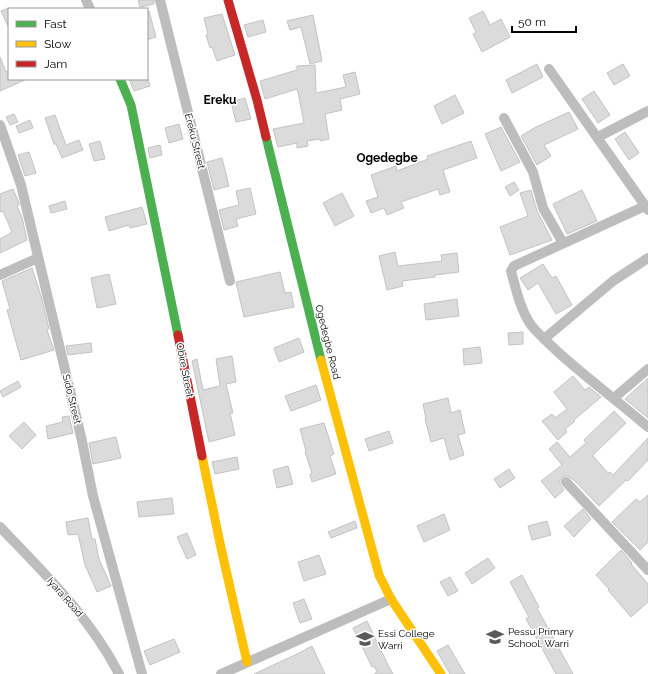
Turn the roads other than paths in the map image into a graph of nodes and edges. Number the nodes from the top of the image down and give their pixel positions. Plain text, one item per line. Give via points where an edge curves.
1 (160, 0) edge
2 (228, 0) edge
3 (549, 69) dead end
4 (120, 80) edge
5 (648, 111) edge
6 (504, 118) dead end
7 (0, 125) edge
8 (598, 137) junction
9 (647, 208) edge
10 (563, 243) junction
11 (38, 258) junction
12 (648, 258) edge
13 (0, 275) edge
14 (230, 281) dead end
15 (544, 339) junction
16 (648, 369) edge
17 (614, 398) junction
18 (648, 427) edge
19 (566, 482) dead end
20 (0, 527) edge
21 (648, 570) edge
22 (391, 599) junction
23 (247, 662) junction
24 (120, 674) edge
25 (142, 674) edge
26 (221, 674) edge
27 (441, 674) edge

1 - 14 street, Ereku Street
2 - 22 street, Ogedegbe Road via 369,541 379,575
3 - 8 street
4 - 23 street, Obire Street via 131,105 220,548
5 - 8 street
6 - 10 street via 533,172 543,208
7 - 11 street, Sido Street via 21,185
8 - 9 street
9 - 10 street
10 - 15 street via 514,266 511,271 520,303 531,325
11 - 13 street
11 - 25 street, Sido Street via 94,496
12 - 15 street via 613,281
15 - 17 street
16 - 17 street
17 - 18 street
19 - 21 street
20 - 24 street, Iyara Road via 90,625
22 - 23 street
22 - 27 street, Ogedegbe Road
23 - 26 street

